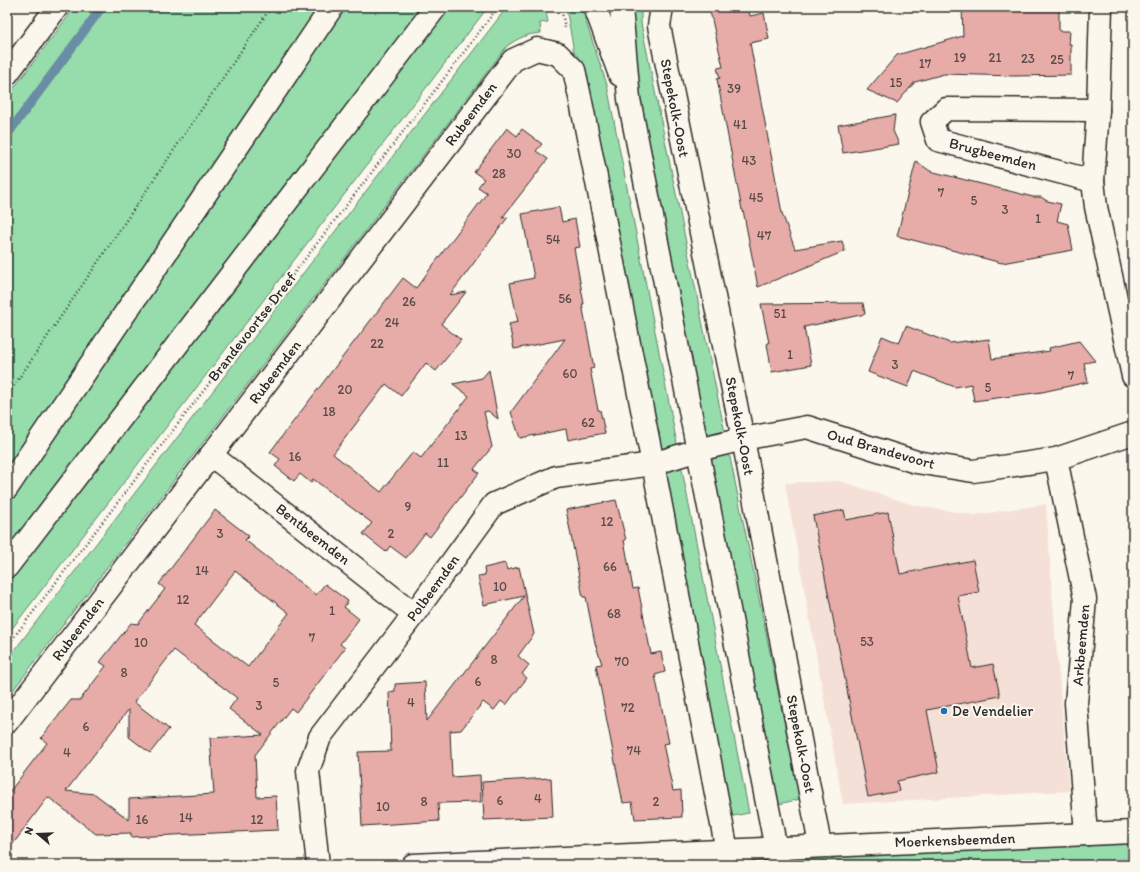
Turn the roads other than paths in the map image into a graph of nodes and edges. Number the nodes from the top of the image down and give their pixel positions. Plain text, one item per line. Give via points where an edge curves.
1 (332, 7) edge
2 (436, 7) edge
3 (595, 7) edge
4 (621, 7) edge
5 (662, 7) edge
6 (1101, 7) edge
7 (54, 8) edge
8 (7, 74) edge
9 (629, 99) junction
10 (1098, 110) junction
11 (1093, 181) junction
12 (1133, 376) edge
13 (1133, 433) edge
14 (743, 439) junction
15 (698, 450) junction
16 (211, 455) junction
17 (1056, 459) junction
18 (653, 464) junction
19 (7, 488) edge
20 (7, 568) edge
21 (414, 614) junction
22 (7, 722) edge
23 (1133, 832) edge
24 (1086, 834) junction
25 (820, 846) junction
26 (727, 851) junction
27 (777, 857) edge
28 (318, 865) edge
29 (413, 865) edge

1 - 19 street
2 - 20 street
3 - 9 street
4 - 9 street
5 - 14 street, Stepekolk-Oost via 659,26
6 - 10 street
7 - 8 street
9 - 15 street
10 - 11 street
10 - 11 street, Brugbeemden via 946,109 932,122 938,140
11 - 12 street via 1096,207
13 - 17 street, Oud Brandevoort
14 - 15 street, Oud Brandevoort
14 - 17 street, Oud Brandevoort via 807,428 916,462 973,471
14 - 25 street, Stepekolk-Oost
15 - 18 street, Polbeemden
15 - 27 street
16 - 18 street, Rubeemden via 513,60 537,49 558,54 574,70
16 - 21 street, Bentbeemden
16 - 22 street, Rubeemden
17 - 24 street, Arkbeemden via 1085,599 1076,703
18 - 21 street, Polbeemden via 556,477 494,504
18 - 26 street
21 - 28 street, Polbeemden via 320,737 308,771
23 - 24 street, Moerkensbeemden
24 - 25 street, Moerkensbeemden
25 - 27 street, Moerkensbeemden
26 - 27 street, Moerkensbeemden
26 - 29 street, Moerkensbeemden

